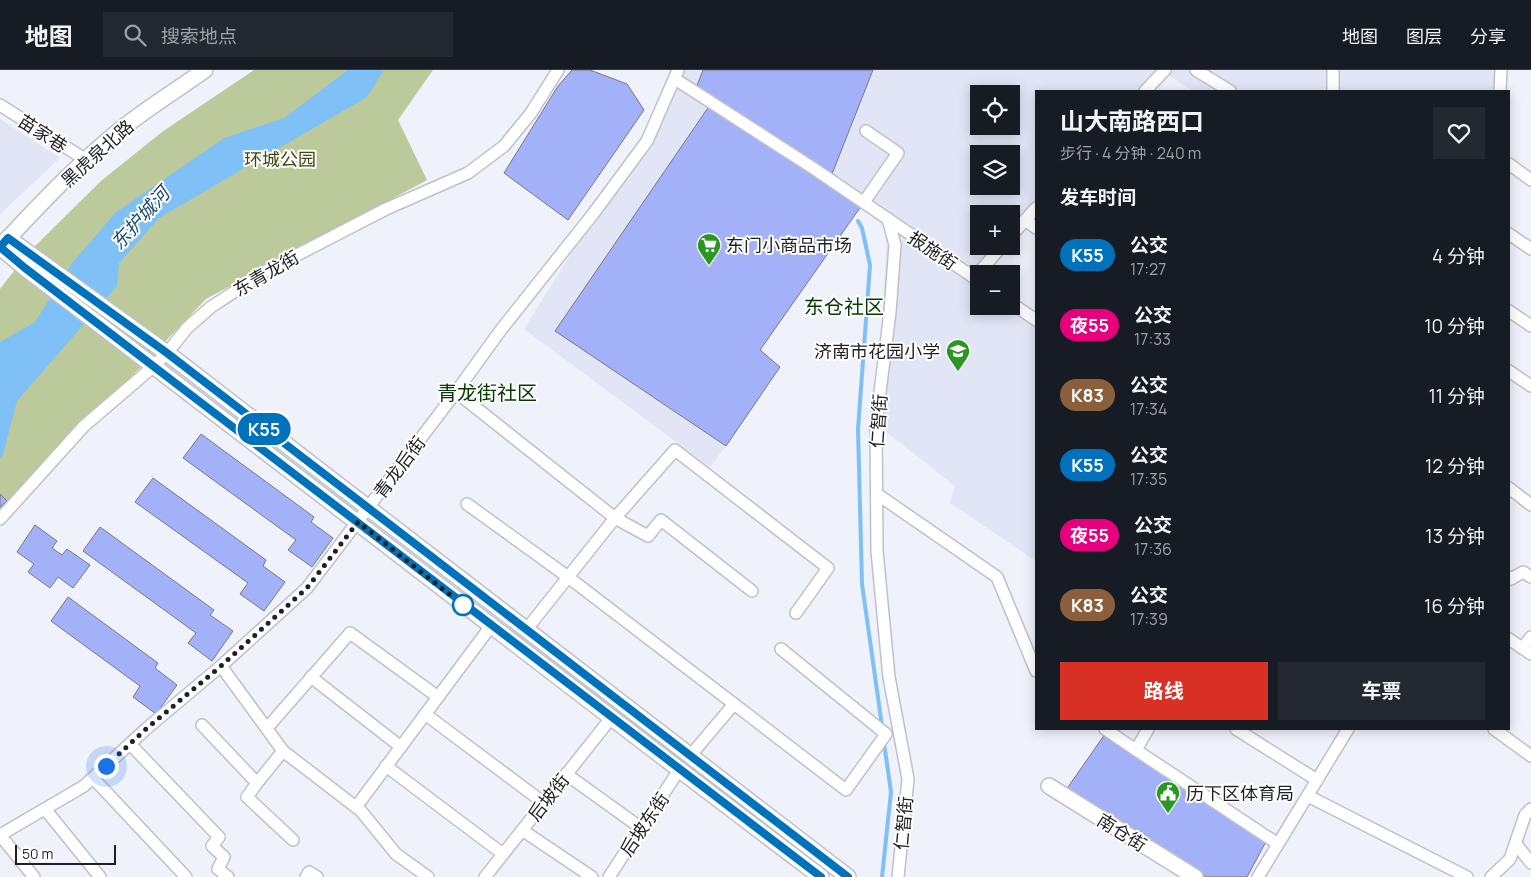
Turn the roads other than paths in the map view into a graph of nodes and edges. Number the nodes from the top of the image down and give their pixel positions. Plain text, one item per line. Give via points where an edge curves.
1 (205, 70) edge
2 (558, 70) edge
3 (1165, 70) edge
4 (1196, 70) edge
5 (1333, 70) edge
6 (1501, 70) edge
7 (676, 74) edge
8 (1146, 90) edge
9 (1228, 90) edge
10 (1333, 90) edge
11 (1500, 90) edge
12 (0, 105) edge
13 (866, 131) dead end
14 (86, 160) junction
15 (1510, 165) edge
16 (1531, 180) edge
17 (864, 202) junction
18 (1035, 209) edge
19 (888, 219) junction
20 (1025, 220) junction
21 (1020, 226) edge
22 (1035, 227) edge
23 (1510, 235) edge
24 (3, 244) edge
25 (1531, 249) edge
26 (995, 255) edge
27 (30, 262) junction
28 (987, 265) edge
29 (970, 276) edge
30 (1020, 309) edge
31 (1510, 311) edge
32 (1035, 319) edge
33 (1529, 320) edge
34 (164, 351) junction
35 (151, 364) junction
36 (1510, 372) edge
37 (1531, 386) edge
38 (456, 392) junction
39 (1510, 489) edge
40 (877, 494) junction
41 (467, 504) dead end
42 (1531, 505) edge
43 (367, 508) junction
44 (0, 518) edge
45 (615, 518) junction
46 (358, 522) junction
47 (568, 577) junction
48 (1531, 577) edge
49 (1510, 578) edge
50 (752, 591) dead end
51 (796, 613) dead end
52 (491, 626) junction
53 (526, 630) junction
54 (1531, 637) edge
55 (1510, 640) edge
56 (781, 649) dead end
57 (1527, 651) edge
58 (221, 666) junction
59 (1035, 669) edge
60 (311, 677) junction
61 (438, 697) junction
62 (734, 704) junction
63 (426, 714) junction
64 (611, 718) junction
65 (202, 725) dead end
66 (267, 728) junction
67 (1106, 730) edge
68 (1147, 730) edge
69 (1238, 730) edge
70 (1347, 730) edge
71 (1495, 730) edge
72 (130, 744) junction
73 (401, 746) junction
74 (1136, 750) junction
75 (283, 751) junction
76 (690, 756) junction
77 (1531, 756) edge
78 (386, 766) junction
79 (679, 770) junction
80 (566, 774) junction
81 (93, 778) junction
82 (1317, 780) junction
83 (257, 783) junction
84 (1049, 786) dead end
85 (1308, 796) junction
86 (544, 803) junction
87 (356, 807) junction
88 (45, 809) junction
89 (1531, 809) edge
90 (641, 828) junction
91 (522, 830) junction
92 (0, 835) edge
93 (293, 840) dead end
94 (1278, 844) junction
95 (1516, 844) junction
96 (503, 854) junction
97 (1530, 860) edge
98 (34, 877) edge
99 (100, 877) edge
100 (186, 877) edge
101 (228, 877) edge
102 (306, 877) edge
103 (317, 877) edge
104 (428, 877) edge
105 (485, 877) edge
106 (592, 877) edge
107 (608, 877) edge
108 (821, 877) edge
109 (848, 877) edge
110 (898, 877) edge
111 (1195, 877) edge
112 (1258, 877) edge
113 (1467, 877) edge
114 (1491, 877) edge

1 - 14 main road, 黑虎泉北路 via 121,129
2 - 34 street, 东青龙街 via 531,113 504,146 468,173 386,209 266,271 211,307
3 - 8 street
4 - 9 street
5 - 10 street
6 - 11 street
7 - 17 street
7 - 38 street, 青龙后街 via 647,141
12 - 14 street, 苗家巷
13 - 17 street via 898,153
14 - 24 main road, 黑虎泉北路
15 - 16 street
17 - 19 street
18 - 20 street
19 - 29 street, 报施街
19 - 40 street, 仁智街 via 895,245 876,424
20 - 21 street
20 - 22 street
23 - 25 street
24 - 27 main road via 24,251
26 - 28 street
27 - 34 main road
27 - 35 main road
30 - 32 street
31 - 33 street
34 - 35 street, 东青龙街
34 - 43 main road
35 - 44 street, 东青龙街 via 84,426
35 - 46 main road
36 - 37 street
38 - 43 street, 青龙后街
38 - 45 street
39 - 42 street
40 - 59 street via 997,577
40 - 110 street, 仁智街 via 877,552 889,677 908,779
41 - 47 street
43 - 46 street, 青龙后街
43 - 53 main road
45 - 47 street
45 - 50 street via 648,536 661,520
45 - 51 street via 675,450 828,568
46 - 52 main road
46 - 58 street, 青龙后街 via 307,588
47 - 53 street
47 - 62 street
48 - 49 street via 1523,572
52 - 61 street
52 - 64 main road
53 - 76 main road
54 - 57 street
55 - 57 street
56 - 62 street via 886,734 846,790
58 - 66 street
58 - 72 street, 青龙后街
60 - 61 street via 350,633
60 - 66 street
60 - 73 street
61 - 63 street
62 - 76 street
63 - 73 street
63 - 86 street
64 - 79 main road
64 - 80 street, 后坡街
65 - 83 street
66 - 75 street
67 - 74 street
68 - 74 street
69 - 82 street
70 - 82 street
71 - 77 street
72 - 81 street, 青龙后街
72 - 101 street via 219,837 212,846 224,856 218,869
73 - 78 street
74 - 94 street
75 - 83 street
75 - 87 street
76 - 109 main road
78 - 87 street
78 - 96 street
79 - 90 street, 后坡东街
79 - 108 main road
80 - 86 street, 后坡街
80 - 90 street
81 - 88 street, 青龙后街
81 - 100 street
82 - 85 street
83 - 93 street via 247,798
84 - 111 main road, 南仓街
85 - 94 street
85 - 113 street
86 - 91 street, 后坡街
87 - 104 street via 396,854
88 - 92 street, 青龙后街
88 - 99 street
89 - 95 street via 1525,815
90 - 107 street, 后坡东街
91 - 96 street, 后坡街
91 - 106 street
92 - 98 street
94 - 112 street
95 - 97 street
95 - 114 street via 1510,859
96 - 105 street, 后坡街
102 - 103 street via 310,872

